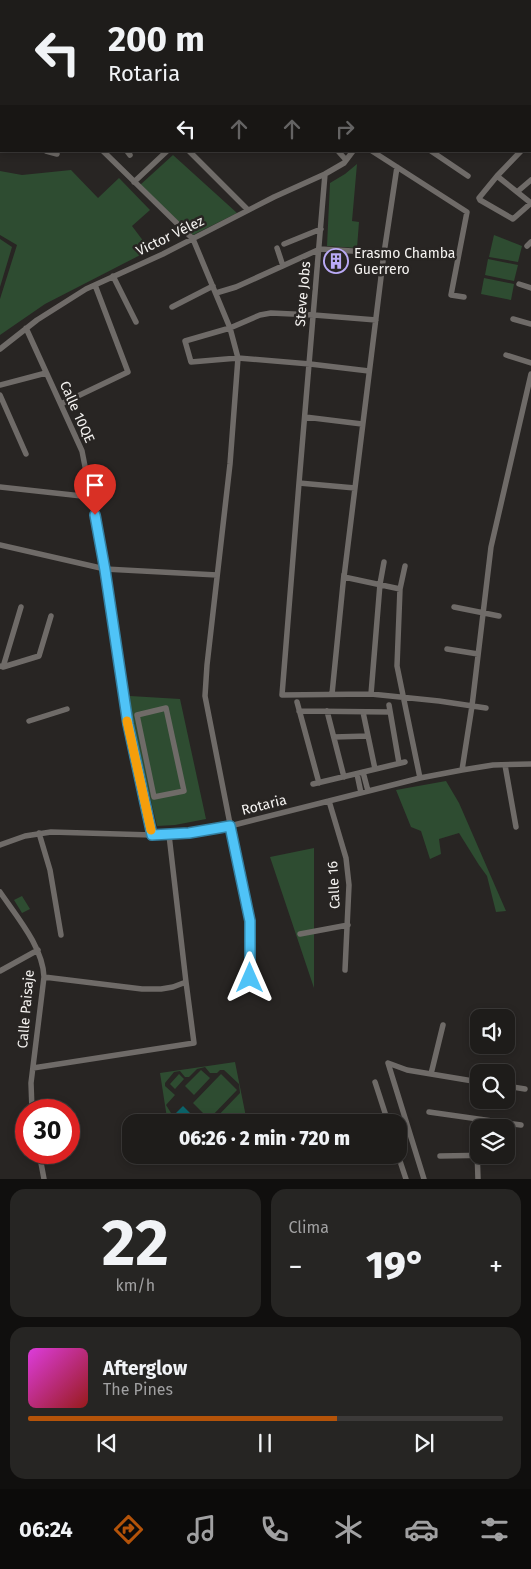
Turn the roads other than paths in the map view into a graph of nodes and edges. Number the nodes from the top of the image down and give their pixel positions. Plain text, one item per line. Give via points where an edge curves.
1 (50, 152) edge
2 (104, 152) edge
3 (165, 152) edge
4 (190, 152) edge
5 (339, 152) edge
6 (352, 152) edge
7 (374, 152) edge
8 (432, 152) edge
9 (520, 152) edge
10 (57, 154) dead end
11 (346, 160) junction
12 (397, 167) junction
13 (325, 174) junction
14 (468, 176) dead end
15 (497, 176) junction
16 (531, 180) edge
17 (134, 182) junction
18 (517, 192) junction
19 (531, 203) edge
20 (248, 210) junction
21 (321, 229) junction
22 (193, 239) junction
23 (531, 242) edge
24 (284, 244) dead end
25 (531, 247) edge
26 (277, 248) dead end
27 (320, 249) junction
28 (384, 253) junction
29 (283, 266) junction
30 (113, 276) junction
31 (519, 284) dead end
32 (94, 285) junction
33 (213, 286) junction
34 (531, 288) edge
35 (216, 293) junction
36 (464, 297) dead end
37 (172, 307) dead end
38 (314, 315) junction
39 (513, 319) dead end
40 (376, 320) junction
41 (136, 322) dead end
42 (531, 324) edge
43 (26, 328) junction
44 (230, 328) junction
45 (0, 349) edge
46 (506, 355) dead end
47 (238, 358) junction
48 (531, 363) edge
49 (310, 364) junction
50 (369, 371) junction
51 (46, 374) junction
52 (531, 374) edge
53 (0, 385) edge
54 (0, 395) edge
55 (61, 404) junction
56 (3, 409) edge
57 (305, 417) junction
58 (362, 424) junction
59 (26, 454) dead end
60 (300, 483) junction
61 (0, 486) edge
62 (355, 488) junction
63 (91, 497) junction
64 (0, 545) edge
65 (384, 562) dead end
66 (404, 566) dead end
67 (105, 570) junction
68 (217, 574) junction
69 (344, 577) junction
70 (380, 584) junction
71 (400, 589) junction
72 (20, 607) dead end
73 (454, 607) dead end
74 (482, 613) junction
75 (51, 616) dead end
76 (499, 616) dead end
77 (448, 649) dead end
78 (478, 654) junction
79 (2, 667) edge
80 (332, 694) junction
81 (371, 694) junction
82 (403, 697) junction
83 (296, 702) dead end
84 (389, 705) dead end
85 (472, 706) junction
86 (486, 708) dead end
87 (67, 709) dead end
88 (299, 711) junction
89 (326, 711) junction
90 (364, 712) junction
91 (390, 712) junction
92 (29, 721) dead end
93 (368, 736) junction
94 (334, 737) junction
95 (531, 764) edge
96 (505, 765) junction
97 (375, 769) junction
98 (462, 770) junction
99 (360, 773) junction
100 (344, 777) junction
101 (420, 778) junction
102 (184, 791) joint
103 (365, 792) junction
104 (329, 801) junction
105 (230, 826) junction
106 (516, 827) dead end
107 (39, 833) junction
108 (169, 834) junction
109 (152, 835) junction
110 (0, 845) edge
111 (0, 892) edge
112 (2, 899) edge
113 (348, 925) junction
114 (300, 934) dead end
115 (61, 935) dead end
116 (38, 950) junction
117 (345, 970) dead end
118 (0, 971) edge
119 (44, 977) junction
120 (250, 978) dead end
121 (186, 982) junction
122 (443, 1024) dead end
123 (33, 1068) junction
124 (431, 1074) junction
125 (470, 1080) edge
126 (375, 1082) dead end
127 (515, 1087) edge
128 (525, 1089) dead end
129 (31, 1099) edge
130 (430, 1112) dead end
131 (385, 1114) edge
132 (476, 1119) edge
133 (515, 1124) edge
134 (521, 1125) dead end
135 (470, 1155) edge
136 (440, 1156) dead end
137 (41, 1164) edge
138 (401, 1164) edge
139 (477, 1164) edge
140 (44, 1179) edge
141 (406, 1179) edge
142 (424, 1179) edge
143 (478, 1179) edge

1 - 10 street
2 - 17 street
3 - 17 street
4 - 20 street
5 - 11 street
6 - 11 street, Victor Vélez
7 - 12 street
8 - 14 street
9 - 15 street
11 - 13 street, Victor Vélez
12 - 28 street
12 - 36 street via 467,212 451,295
13 - 20 street, Victor Vélez
13 - 21 street, Steve Jobs
15 - 18 street
15 - 19 street via 480,200 513,219
16 - 18 street
17 - 22 street
18 - 19 street
20 - 22 street, Victor Vélez
21 - 24 street
21 - 27 street, Steve Jobs
22 - 30 street, Victor Vélez
22 - 33 street
23 - 25 street via 526,246
26 - 29 street
27 - 28 street
27 - 29 street
27 - 38 street, Steve Jobs
28 - 40 street
29 - 35 street
30 - 32 street, Victor Vélez
30 - 41 street
31 - 34 street
32 - 43 street, Victor Vélez
32 - 55 street via 128,372
33 - 35 street
33 - 37 street
35 - 44 street
38 - 40 street
38 - 44 street via 271,313
38 - 49 street, Steve Jobs
39 - 42 street
40 - 50 street
43 - 45 street, Victor Vélez
43 - 51 street, Calle 10QE
44 - 47 street
44 - 47 street via 185,341 191,362
46 - 48 street
47 - 49 street
47 - 68 street
49 - 50 street
49 - 57 street, Steve Jobs
50 - 58 street
51 - 53 street
51 - 55 street, Calle 10QE
52 - 74 street via 492,541
54 - 56 street
55 - 63 street, Calle 10QE via 82,450
56 - 59 street
57 - 58 street
57 - 60 street, Steve Jobs
58 - 62 street
60 - 62 street
60 - 80 street, Steve Jobs via 282,695
61 - 63 street
62 - 69 street
63 - 67 street, Calle 10QE
64 - 67 street
65 - 70 street
66 - 71 street
67 - 68 street
67 - 109 street, Calle 10QE via 128,724
68 - 105 street via 205,696
69 - 70 street
69 - 80 street
70 - 71 street
70 - 81 street
71 - 82 street via 397,662
72 - 79 street
73 - 74 street
74 - 76 street
74 - 78 street
75 - 79 street via 39,656
77 - 78 street
78 - 85 street
80 - 81 street
81 - 82 street
82 - 85 street
82 - 101 street
83 - 88 street
84 - 91 street
85 - 86 street
85 - 98 street
87 - 92 street
88 - 89 street
88 - 100 street via 316,784
89 - 90 street
89 - 94 street
90 - 91 street
90 - 93 street
91 - 97 street via 402,762
93 - 94 street
93 - 97 street
94 - 100 street
95 - 96 street, Rotaria
96 - 98 street, Rotaria
96 - 106 street
97 - 99 street
98 - 101 street, Rotaria
99 - 100 street
99 - 103 street
101 - 103 street, Rotaria
102 - 102 street via 166,708 137,715 154,797
103 - 104 street, Rotaria
104 - 105 street, Rotaria
104 - 113 street, Calle 16 via 346,858
105 - 108 street, Rotaria
105 - 120 street via 250,921
107 - 109 street, Rotaria
107 - 110 street, Rotaria
107 - 115 street via 50,870
108 - 109 street, Rotaria
108 - 121 street
111 - 112 street, Calle Paisaje
112 - 116 street, Calle Paisaje
113 - 114 street
113 - 117 street, Calle 16
116 - 118 street
116 - 119 street, Calle Paisaje
119 - 121 street via 142,989
119 - 123 street, Calle Paisaje
121 - 123 street via 194,1043
122 - 124 street
123 - 129 street, Calle Paisaje
124 - 125 street
124 - 142 street via 388,1063
126 - 131 street
127 - 128 street
130 - 132 street
133 - 134 street
135 - 136 street
137 - 140 street
138 - 141 street
139 - 143 street

